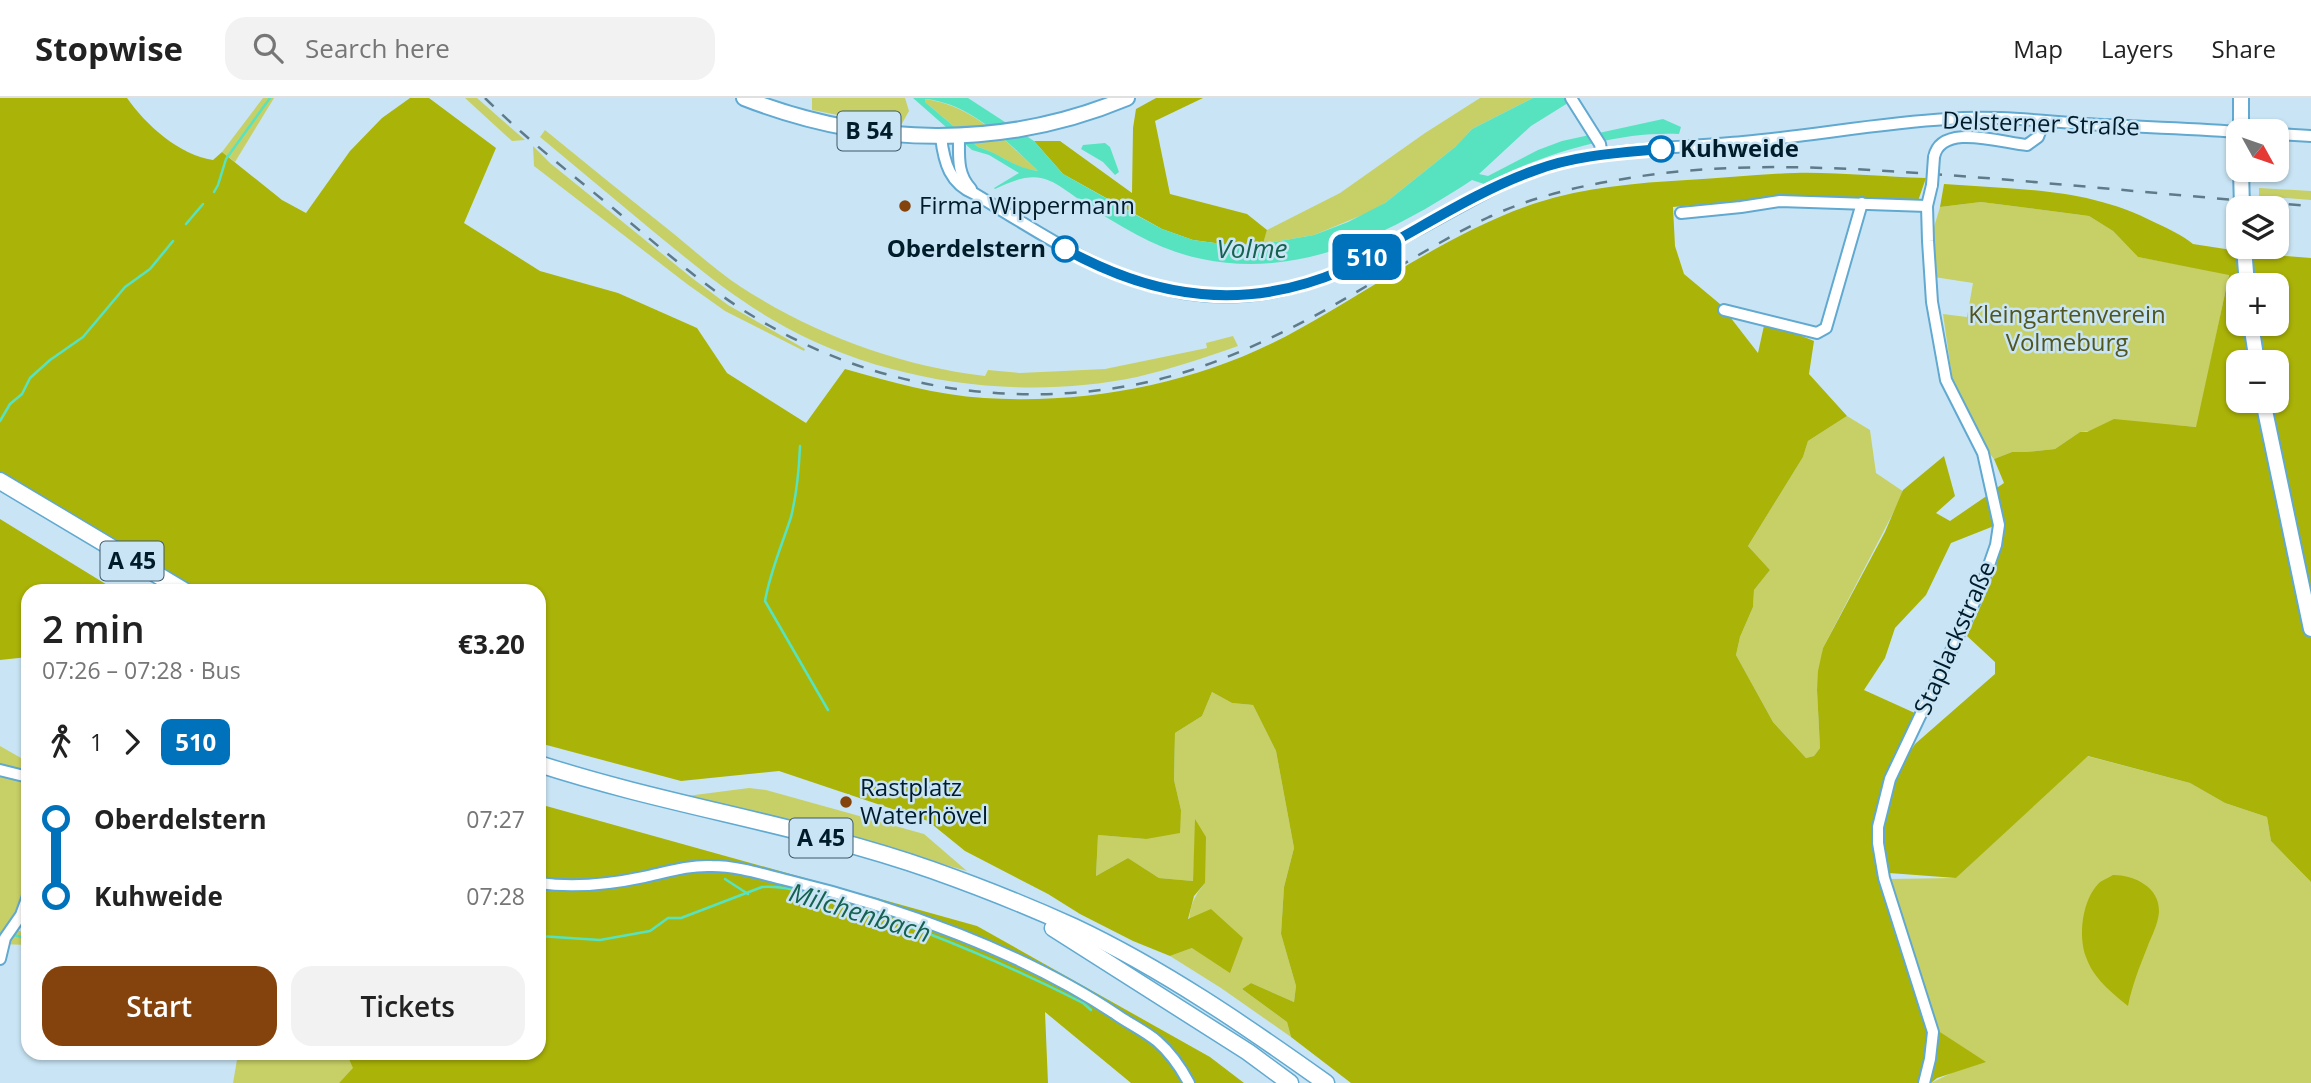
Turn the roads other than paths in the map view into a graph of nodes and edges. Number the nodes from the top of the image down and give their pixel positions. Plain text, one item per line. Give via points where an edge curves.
1 (744, 98) edge
2 (1127, 98) edge
3 (1571, 98) edge
4 (2241, 98) edge
5 (2240, 119) edge
6 (2044, 121) junction
7 (2226, 130) edge
8 (2289, 135) edge
9 (2311, 136) edge
10 (959, 137) junction
11 (941, 138) junction
12 (1601, 149) junction
13 (975, 194) junction
14 (1862, 203) junction
15 (1927, 206) junction
16 (1681, 212) dead end
17 (1724, 310) dead end
18 (2265, 413) edge
19 (0, 481) edge
20 (0, 490) edge
21 (77, 531) junction
22 (158, 584) edge
23 (172, 584) edge
24 (2311, 629) edge
25 (546, 766) edge
26 (0, 770) edge
27 (546, 774) edge
28 (21, 775) edge
29 (546, 883) edge
30 (21, 915) edge
31 (0, 959) edge
32 (1137, 970) junction
33 (1189, 1083) edge
34 (1290, 1083) edge
35 (1326, 1083) edge
36 (1924, 1083) edge

1 - 11 main road, B 54 via 843,127
2 - 10 main road, B 54 via 1066,120
3 - 12 street
4 - 5 main road
6 - 7 street, Delsterner Straße
6 - 12 street, Delsterner Straße via 1947,119 1798,136
6 - 15 street, Staplackstraße, bridge via 2038,137 2027,145 1959,136 1945,140 1934,157
8 - 9 street
10 - 11 main road, B 54
10 - 13 street via 962,177
11 - 13 street, Delsterner Straße via 954,181
12 - 13 street, Delsterner Straße via 1518,177 1343,270 1296,287 1246,295 1191,295 1117,275
14 - 15 street
14 - 16 street via 1780,201
14 - 17 street via 1826,328 1818,333
15 - 36 street, Staplackstraße via 1932,301 1946,380 1983,453 1998,525 1981,588 1894,769 1878,827 1884,878 1933,1032
18 - 24 main road
19 - 21 highway, A 45
20 - 21 highway, A 45
21 - 22 highway, A 45
21 - 23 highway, A 45
25 - 32 highway, A 45 via 931,870 1076,928
26 - 28 street
27 - 32 highway, A 45 via 927,877 1016,910
29 - 33 street via 585,885 714,866 860,901 930,924 1071,988 1156,1040
30 - 31 street via 8,932
32 - 34 highway, A 45 via 1163,998
32 - 35 highway, A 45 via 1171,981

